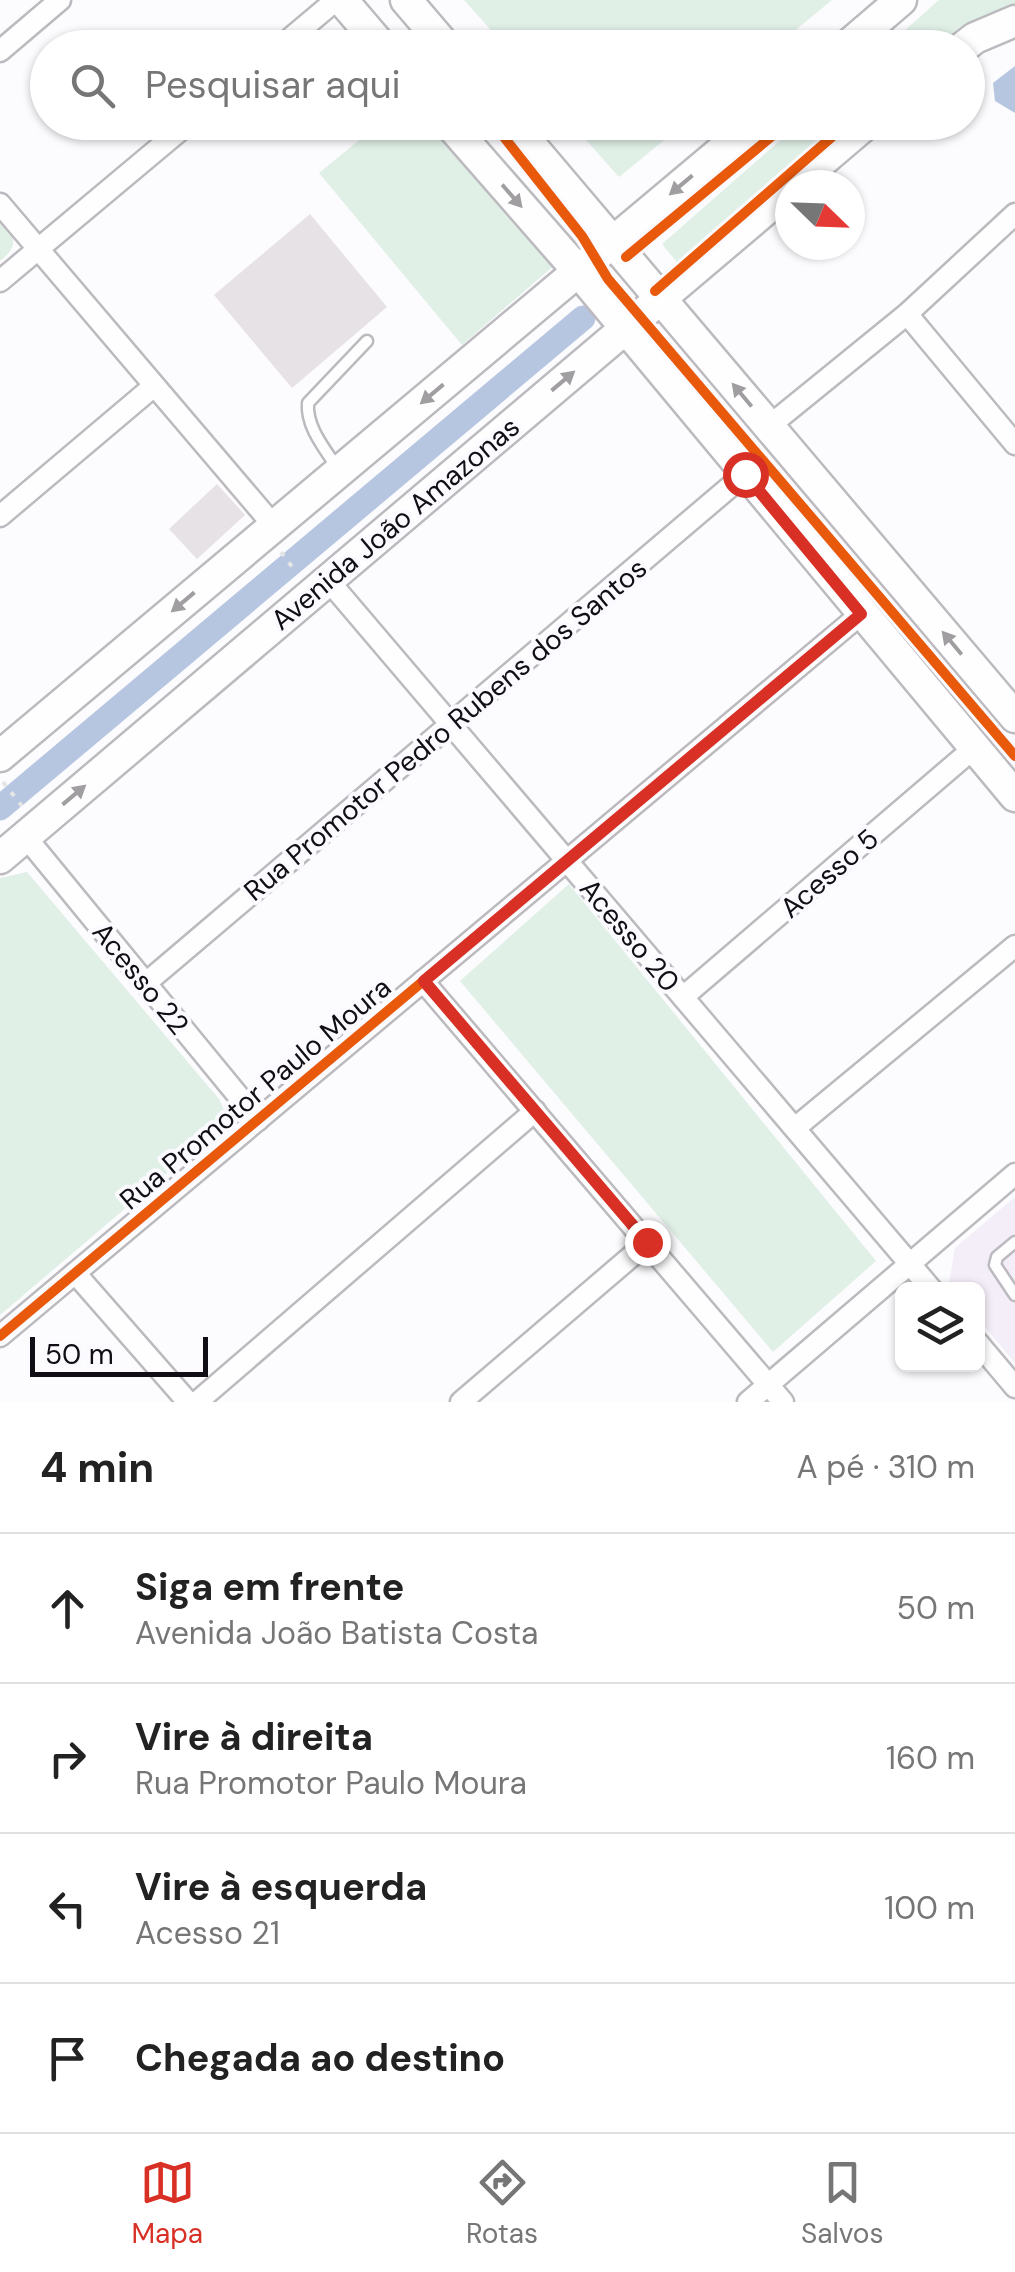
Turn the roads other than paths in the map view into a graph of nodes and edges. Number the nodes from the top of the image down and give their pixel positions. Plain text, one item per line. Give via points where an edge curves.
1 (60, 0) edge
2 (339, 0) edge
3 (406, 0) edge
4 (901, 0) edge
5 (1015, 21) edge
6 (302, 30) edge
7 (366, 30) edge
8 (432, 30) edge
9 (865, 30) edge
10 (985, 34) edge
11 (0, 51) edge
12 (169, 140) edge
13 (464, 140) edge
14 (526, 140) edge
15 (735, 140) edge
16 (847, 140) edge
17 (812, 170) edge
18 (775, 201) edge
19 (0, 204) edge
20 (1015, 214) edge
21 (614, 242) junction
22 (38, 250) junction
23 (579, 272) junction
24 (0, 282) edge
25 (660, 298) junction
26 (908, 314) junction
27 (625, 328) junction
28 (367, 342) dead end
29 (154, 386) junction
30 (768, 427) junction
31 (1015, 444) edge
32 (339, 472) junction
33 (745, 474) junction
34 (0, 516) edge
35 (276, 537) junction
36 (316, 581) junction
37 (861, 614) junction
38 (1015, 718) edge
39 (451, 724) junction
40 (974, 748) junction
41 (0, 756) edge
42 (1015, 796) edge
43 (27, 825) junction
44 (0, 858) edge
45 (567, 861) junction
46 (1015, 946) edge
47 (424, 981) junction
48 (146, 983) junction
49 (684, 998) junction
50 (535, 1111) junction
51 (258, 1120) junction
52 (795, 1128) junction
53 (1015, 1174) edge
54 (647, 1242) junction
55 (1015, 1242) edge
56 (910, 1264) junction
57 (75, 1273) junction
58 (925, 1282) edge
59 (1015, 1295) edge
60 (0, 1336) edge
61 (985, 1351) edge
62 (768, 1384) junction
63 (1015, 1387) edge
64 (188, 1402) edge
65 (198, 1402) edge
66 (461, 1402) edge
67 (748, 1402) edge
68 (783, 1402) edge

1 - 11 street
2 - 6 street
2 - 7 street
3 - 8 street
4 - 9 street
5 - 10 street
12 - 22 street
13 -> 23 street
14 - 21 street
15 -> 21 street
16 - 17 street, Avenida João Amazonas
18 - 25 street, Avenida João Amazonas
19 - 22 street
20 - 26 street
21 - 23 street
21 - 25 street
22 - 24 street
22 - 29 street
23 - 27 street
23 -> 32 street
25 - 27 street, Avenida João Amazonas
30 -> 25 street
26 - 30 street
26 - 31 street
27 - 33 street
36 -> 27 street, Avenida João Amazonas
28 - 32 lane via 308,403 313,430
29 - 34 street
29 - 35 street
38 -> 30 street
32 - 35 street
33 - 37 street
33 - 39 street, Rua Promotor Pedro Rubens dos Santos
35 -> 41 street
36 - 39 street, Acesso 20
43 -> 36 street, Avenida João Amazonas
37 - 40 street
37 - 45 street, Rua Promotor Paulo Moura
39 - 45 street, Acesso 20
39 - 48 street, Rua Promotor Pedro Rubens dos Santos
40 - 42 street
40 - 49 street, Acesso 5
43 - 44 street, Avenida João Amazonas
43 - 48 street, Acesso 22
45 - 47 street, Rua Promotor Paulo Moura
45 - 49 street, Acesso 20
46 - 52 street
47 - 50 street
47 - 51 street, Rua Promotor Paulo Moura
48 - 51 street, Acesso 22
49 - 52 street, Acesso 20
50 - 54 street
50 - 65 street
51 - 57 street, Rua Promotor Paulo Moura
52 - 56 street, Acesso 20
53 - 56 street
54 - 62 street
54 - 66 street
55 - 59 lane via 995,1265
56 - 58 street, Acesso 20
56 - 62 street
57 - 60 street, Rua Promotor Paulo Moura
57 - 64 street
61 - 63 street
62 - 67 street
62 - 68 street

